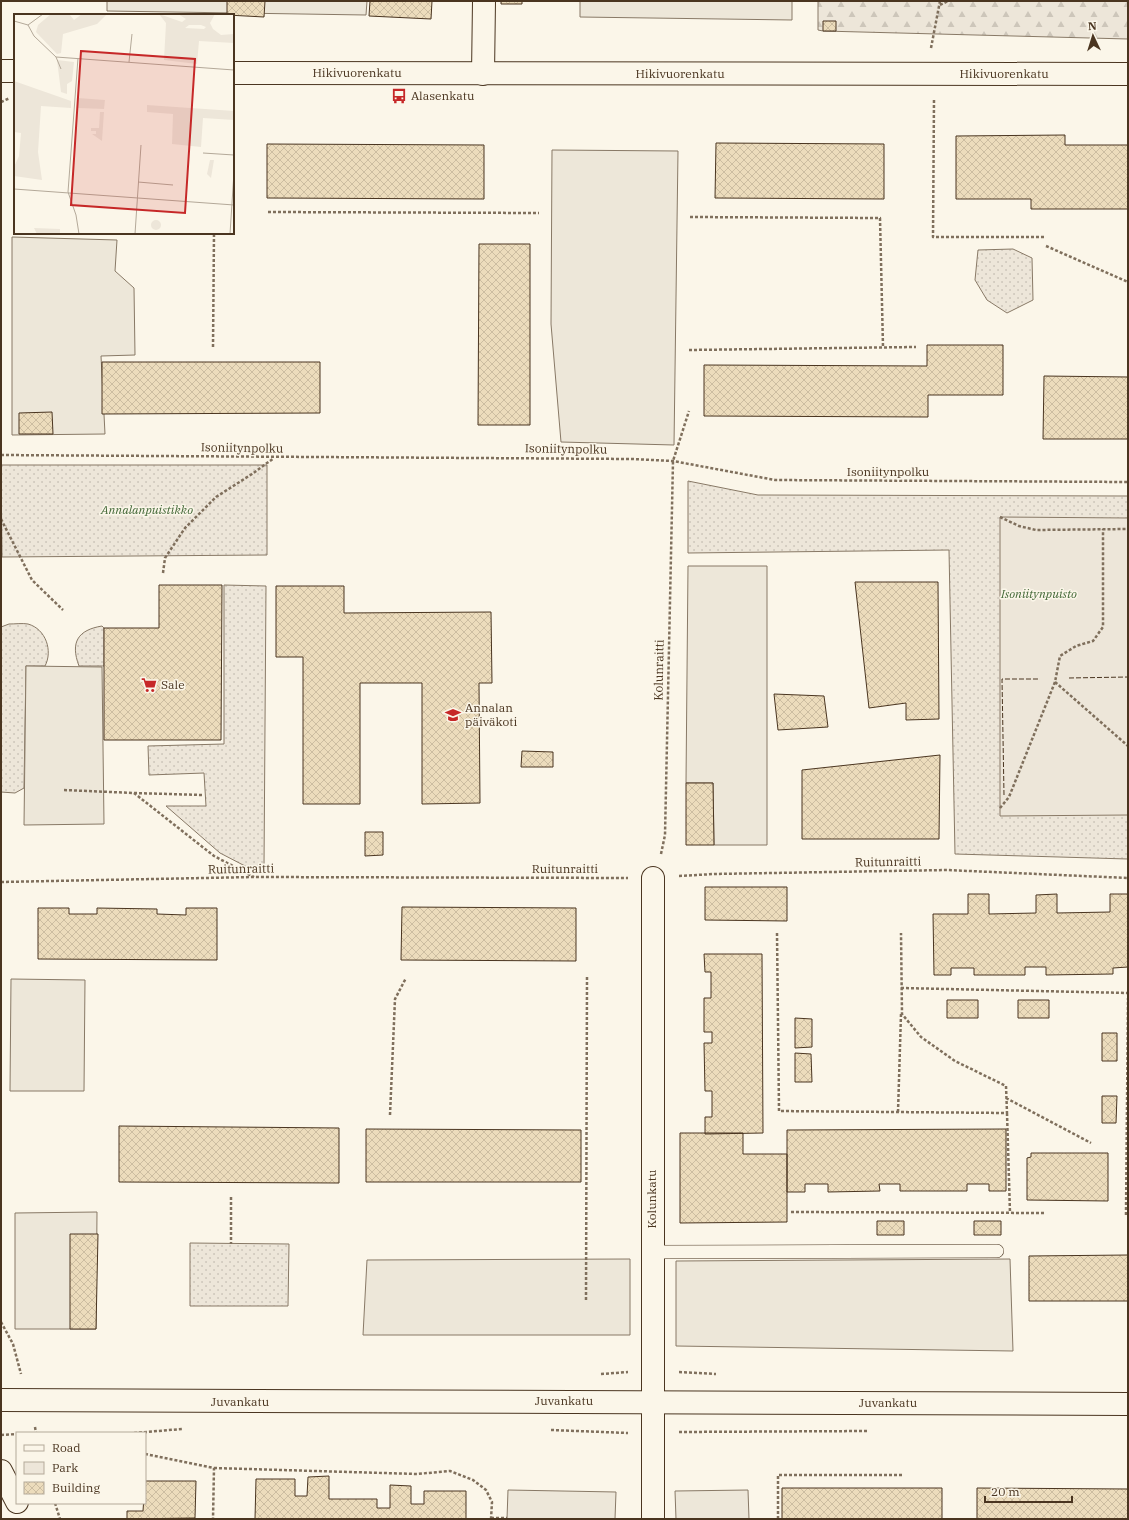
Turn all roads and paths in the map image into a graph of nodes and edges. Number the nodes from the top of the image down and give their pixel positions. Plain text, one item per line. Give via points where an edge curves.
1 (484, 1) edge
2 (940, 1) edge
3 (948, 1) edge
4 (940, 5) junction
5 (930, 50) dead end
6 (1, 71) edge
7 (14, 71) edge
8 (234, 72) edge
9 (483, 74) junction
10 (1128, 74) edge
11 (934, 97) dead end
12 (268, 212) dead end
13 (539, 212) dead end
14 (690, 217) dead end
15 (214, 234) edge
16 (1046, 237) dead end
17 (1046, 246) dead end
18 (1128, 282) edge
19 (213, 346) dead end
20 (883, 347) junction
21 (916, 347) dead end
22 (689, 350) dead end
23 (689, 411) dead end
24 (1, 455) edge
25 (274, 458) junction
26 (673, 461) junction
27 (1128, 482) edge
28 (1000, 517) dead end
29 (1, 519) edge
30 (1103, 529) junction
31 (1128, 529) edge
32 (163, 574) dead end
33 (63, 610) dead end
34 (1055, 682) junction
35 (1128, 746) edge
36 (64, 790) dead end
37 (134, 793) junction
38 (203, 795) dead end
39 (1000, 808) dead end
40 (254, 877) junction
41 (653, 878) junction
42 (1128, 878) edge
43 (1, 882) edge
44 (777, 933) dead end
45 (901, 933) dead end
46 (587, 977) dead end
47 (406, 978) dead end
48 (901, 988) junction
49 (1128, 993) edge
50 (1128, 998) edge
51 (902, 1014) junction
52 (1006, 1098) junction
53 (898, 1112) junction
54 (1007, 1113) junction
55 (390, 1115) dead end
56 (1091, 1143) dead end
57 (231, 1197) dead end
58 (791, 1212) dead end
59 (1010, 1213) junction
60 (1044, 1213) dead end
61 (1126, 1215) dead end
62 (231, 1244) dead end
63 (997, 1251) dead end
64 (652, 1252) junction
65 (586, 1300) dead end
66 (1, 1322) edge
67 (21, 1374) dead end
68 (1, 1400) edge
69 (652, 1401) junction
70 (1128, 1404) edge
71 (16, 1434) edge
72 (1, 1435) edge
73 (146, 1454) edge
74 (214, 1468) junction
75 (1, 1470) edge
76 (904, 1475) dead end
77 (16, 1501) edge
78 (18, 1504) edge
79 (55, 1504) edge
80 (491, 1518) edge
81 (507, 1518) edge
82 (25, 1519) edge
83 (60, 1519) edge
84 (213, 1519) edge
85 (653, 1519) edge
86 (778, 1519) edge

1 - 9 street
2 - 4 path
3 - 4 path
4 - 5 path
6 - 7 street
8 - 9 street, Hikivuorenkatu
9 - 10 street, Hikivuorenkatu
11 - 16 path via 933,237
12 - 13 path
14 - 20 path via 880,218
15 - 19 path
17 - 18 path
20 - 21 path
20 - 22 path
23 - 26 path, Kolunraitti
24 - 25 path, Isoniitynpolku
25 - 26 path, Isoniitynpolku via 496,457
25 - 32 path via 216,497 186,528 165,558
26 - 27 path, Isoniitynpolku via 775,480
26 - 41 path, Kolunraitti via 664,835 662,851
28 - 30 path via 1019,526 1036,530
29 - 33 path via 32,580
30 - 31 path
30 - 34 path via 1103,627 1093,641 1076,646 1060,656
34 - 35 path
34 - 39 path via 1009,798
36 - 37 path
37 - 38 path
37 - 40 path via 214,856
40 - 41 path, Ruitunraitti
40 - 43 path, Ruitunraitti
41 - 42 path, Ruitunraitti via 714,874 946,870
41 - 64 street, Kolunkatu
44 - 53 path via 779,1111
45 - 48 path
46 - 65 path
47 - 55 path via 396,999
48 - 49 path
48 - 51 path
50 - 61 path
51 - 52 path via 921,1037 955,1061 1006,1086
51 - 53 path
52 - 54 path
52 - 56 path
53 - 54 path
54 - 59 path
57 - 62 path
58 - 59 path
59 - 60 path
63 - 64 lane
64 - 69 street, Kolunkatu
66 - 67 path via 13,1344
68 - 69 street, Juvankatu
69 - 70 street, Juvankatu
69 - 85 street, Kolunkatu
71 - 72 path
73 - 74 path
74 - 80 path via 417,1474 450,1472 473,1480 486,1490 492,1502
74 - 84 path
75 - 77 street
76 - 86 path via 778,1475
78 - 82 street
79 - 83 path
80 - 81 path

